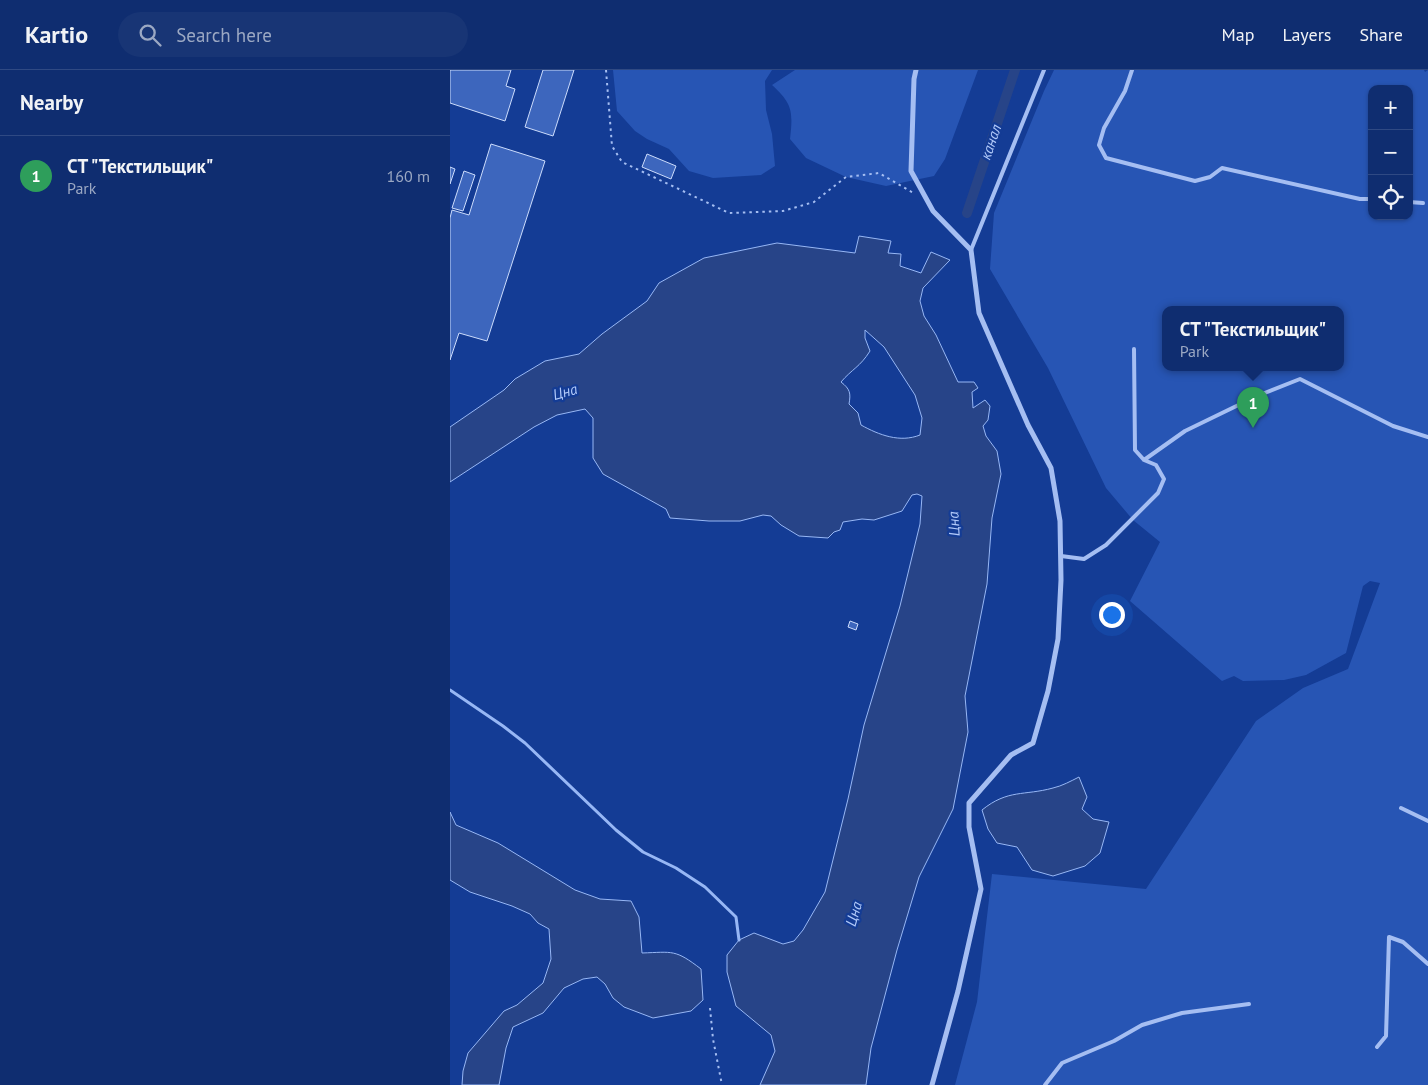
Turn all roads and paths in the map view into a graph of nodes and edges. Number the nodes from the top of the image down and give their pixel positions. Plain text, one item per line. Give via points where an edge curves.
1 (606, 70) edge
2 (916, 70) edge
3 (1044, 70) edge
4 (1132, 70) edge
5 (1368, 199) edge
6 (928, 202) junction
7 (1413, 202) edge
8 (1422, 203) dead end
9 (971, 250) junction
10 (1134, 349) dead end
11 (1428, 436) edge
12 (1144, 460) junction
13 (1061, 556) junction
14 (1401, 808) dead end
15 (1428, 822) edge
16 (1428, 964) edge
17 (1249, 1004) dead end
18 (710, 1008) dead end
19 (1377, 1047) dead end
20 (722, 1085) edge
21 (932, 1085) edge
22 (1045, 1085) edge

1 - 6 path via 612,146 622,162 728,213 783,210 814,202 846,177 879,173
2 - 6 street via 911,171
3 - 9 lane
4 - 5 lane via 1125,92 1104,128 1099,145 1106,158 1195,181 1210,177 1222,168
6 - 9 street
7 - 8 lane
9 - 13 street via 979,314 1024,418 1051,468 1060,521
10 - 12 lane via 1135,450
11 - 12 lane via 1393,426 1300,379 1184,431
12 - 13 lane via 1156,465 1164,478 1158,493 1106,545 1084,559
13 - 21 street via 1058,639 1033,743 1011,755 969,803 969,826 981,889 958,992
14 - 15 lane
16 - 19 lane via 1403,942 1389,937 1386,1036
17 - 22 lane via 1182,1013 1142,1025 1062,1063
18 - 20 path

